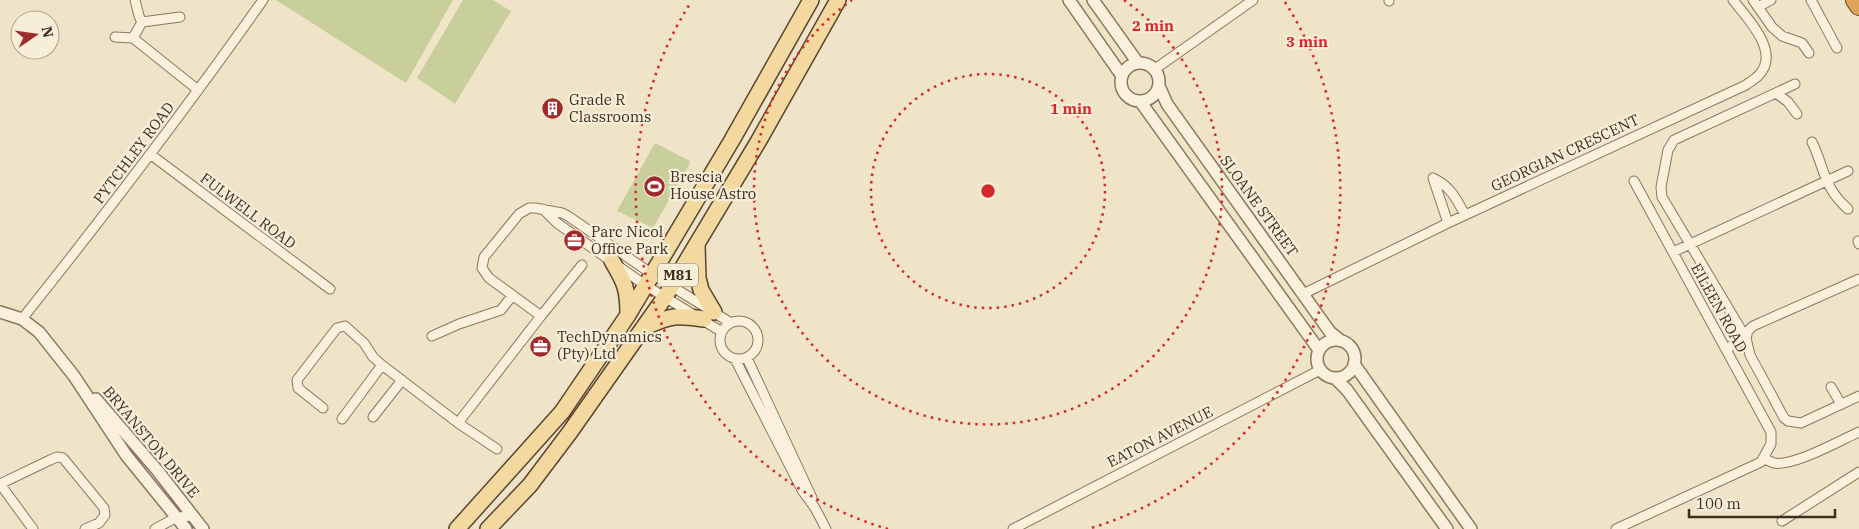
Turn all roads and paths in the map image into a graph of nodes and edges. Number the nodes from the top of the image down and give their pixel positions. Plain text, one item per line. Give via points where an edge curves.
1 (135, 0) edge
2 (263, 0) edge
3 (811, 0) edge
4 (838, 0) edge
5 (1069, 0) edge
6 (1093, 0) edge
7 (1253, 0) edge
8 (1733, 0) edge
9 (1771, 0) edge
10 (1811, 0) edge
11 (1855, 0) edge
12 (1756, 4) edge
13 (1859, 6) edge
14 (180, 17) dead end
15 (142, 22) junction
16 (115, 37) dead end
17 (133, 38) junction
18 (1837, 48) dead end
19 (1809, 53) dead end
20 (1138, 63) junction
21 (1155, 69) junction
22 (1122, 76) junction
23 (1795, 84) dead end
24 (1159, 86) junction
25 (198, 90) junction
26 (1776, 93) junction
27 (1140, 101) junction
28 (1797, 114) dead end
29 (1812, 142) dead end
30 (150, 154) junction
31 (1848, 172) dead end
32 (1634, 181) dead end
33 (1827, 182) junction
34 (542, 209) junction
35 (1848, 209) dead end
36 (1465, 215) junction
37 (1448, 223) junction
38 (594, 234) junction
39 (697, 243) junction
40 (588, 244) junction
41 (1691, 244) junction
42 (1673, 252) junction
43 (612, 261) junction
44 (582, 265) dead end
45 (649, 279) junction
46 (1859, 279) edge
47 (330, 289) dead end
48 (668, 291) junction
49 (1304, 294) junction
50 (512, 296) junction
51 (0, 312) edge
52 (628, 315) junction
53 (541, 316) junction
54 (709, 316) junction
55 (22, 319) junction
56 (731, 323) junction
57 (644, 328) junction
58 (722, 332) junction
59 (432, 336) dead end
60 (1746, 338) junction
61 (1340, 340) junction
62 (1726, 349) junction
63 (1319, 350) junction
64 (747, 358) junction
65 (735, 359) junction
66 (1354, 364) junction
67 (382, 365) junction
68 (1320, 370) junction
69 (74, 376) junction
70 (1335, 378) junction
71 (402, 380) junction
72 (1831, 386) dead end
73 (1859, 396) edge
74 (1841, 404) junction
75 (323, 408) dead end
76 (373, 417) dead end
77 (342, 419) dead end
78 (458, 423) junction
79 (1859, 432) edge
80 (497, 449) dead end
81 (1763, 458) junction
82 (1859, 472) edge
83 (0, 484) edge
84 (815, 508) junction
85 (193, 516) junction
86 (177, 517) junction
87 (1782, 521) dead end
88 (33, 529) edge
89 (85, 529) edge
90 (155, 529) edge
91 (186, 529) edge
92 (203, 529) edge
93 (458, 529) edge
94 (488, 529) edge
95 (826, 529) edge
96 (1013, 529) edge
97 (1447, 529) edge
98 (1471, 529) edge
99 (1616, 529) edge

1 - 15 street
2 - 25 street, PYTCHLEY ROAD
3 - 45 main road, M81
4 - 39 main road, M81
5 - 22 street
6 - 20 street
7 - 21 street
8 - 36 street, GEORGIAN CRESCENT via 1763,43 1766,63 1760,75 1746,85
9 - 12 street
10 - 18 street
11 - 13 highway
12 - 19 street via 1772,27 1782,36 1802,43
14 - 15 street
15 - 17 street
16 - 17 street
17 - 25 street
20 - 21 street
20 - 22 street via 1128,67
21 - 24 street
22 - 27 street via 1124,91 1133,100
23 - 26 street
24 - 27 street via 1152,97
24 - 49 street, SLOANE STREET via 1167,104
25 - 30 street, PYTCHLEY ROAD
26 - 28 street
26 - 41 street via 1678,137 1671,144 1661,193
27 - 63 street
29 - 33 street
30 - 47 street, FULWELL ROAD
30 - 55 street, PYTCHLEY ROAD
31 - 33 street
32 - 42 street, EILEEN ROAD
33 - 35 street via 1836,198
33 - 41 street
34 - 38 street via 562,213
34 - 40 street
34 - 50 street via 529,208 519,214 482,261 485,274
36 - 37 street, GEORGIAN CRESCENT
36 - 37 street via 1454,193 1433,178
37 - 49 street, GEORGIAN CRESCENT
38 - 40 street
38 - 45 street
39 - 48 main road, M81
39 - 54 main road via 698,278
40 - 43 street
41 - 42 street
41 - 60 street
42 - 62 street, EILEEN ROAD
43 - 45 street
43 - 52 main road via 625,282
44 - 53 street
45 - 48 street
45 - 52 main road, M81
46 - 60 street via 1753,326
48 - 54 street
48 - 57 main road, M81
49 - 61 street, SLOANE STREET via 1330,332
50 - 53 street
50 - 59 street via 501,310
51 - 55 street, BRYANSTON DRIVE
52 - 93 main road, M81 via 562,412
53 - 78 street
54 - 56 street
54 - 57 main road via 668,317
54 - 58 street
55 - 69 street, BRYANSTON DRIVE via 39,332
56 - 58 street
56 - 64 street via 746,323 755,330 757,346
57 - 94 main road, M81 via 536,477
58 - 65 street via 720,338 724,352
60 - 62 street
60 - 74 street via 1750,355 1788,421 1801,423
61 - 63 street via 1328,342
61 - 66 street via 1350,346
62 - 81 street, EILEEN ROAD via 1771,432 1772,444
63 - 68 street via 1316,360
64 - 65 street
64 - 84 street
65 - 84 street via 802,490
66 - 70 street via 1347,375
66 - 98 street
67 - 71 street
67 - 75 street via 345,326 336,328 297,380 298,388
67 - 77 street
68 - 70 street
68 - 96 street, EATON AVENUE
69 - 85 street, BRYANSTON DRIVE via 110,414
69 - 86 street, BRYANSTON DRIVE via 126,455
70 - 97 street
71 - 76 street
71 - 78 street
72 - 74 street
73 - 74 street
78 - 80 street
79 - 81 street via 1799,459 1774,463
81 - 99 street
82 - 87 street
83 - 88 street
83 - 89 street via 57,457 62,458 104,508 102,520
84 - 95 street
85 - 86 street
85 - 92 street, BRYANSTON DRIVE
86 - 90 street
86 - 91 street, BRYANSTON DRIVE

